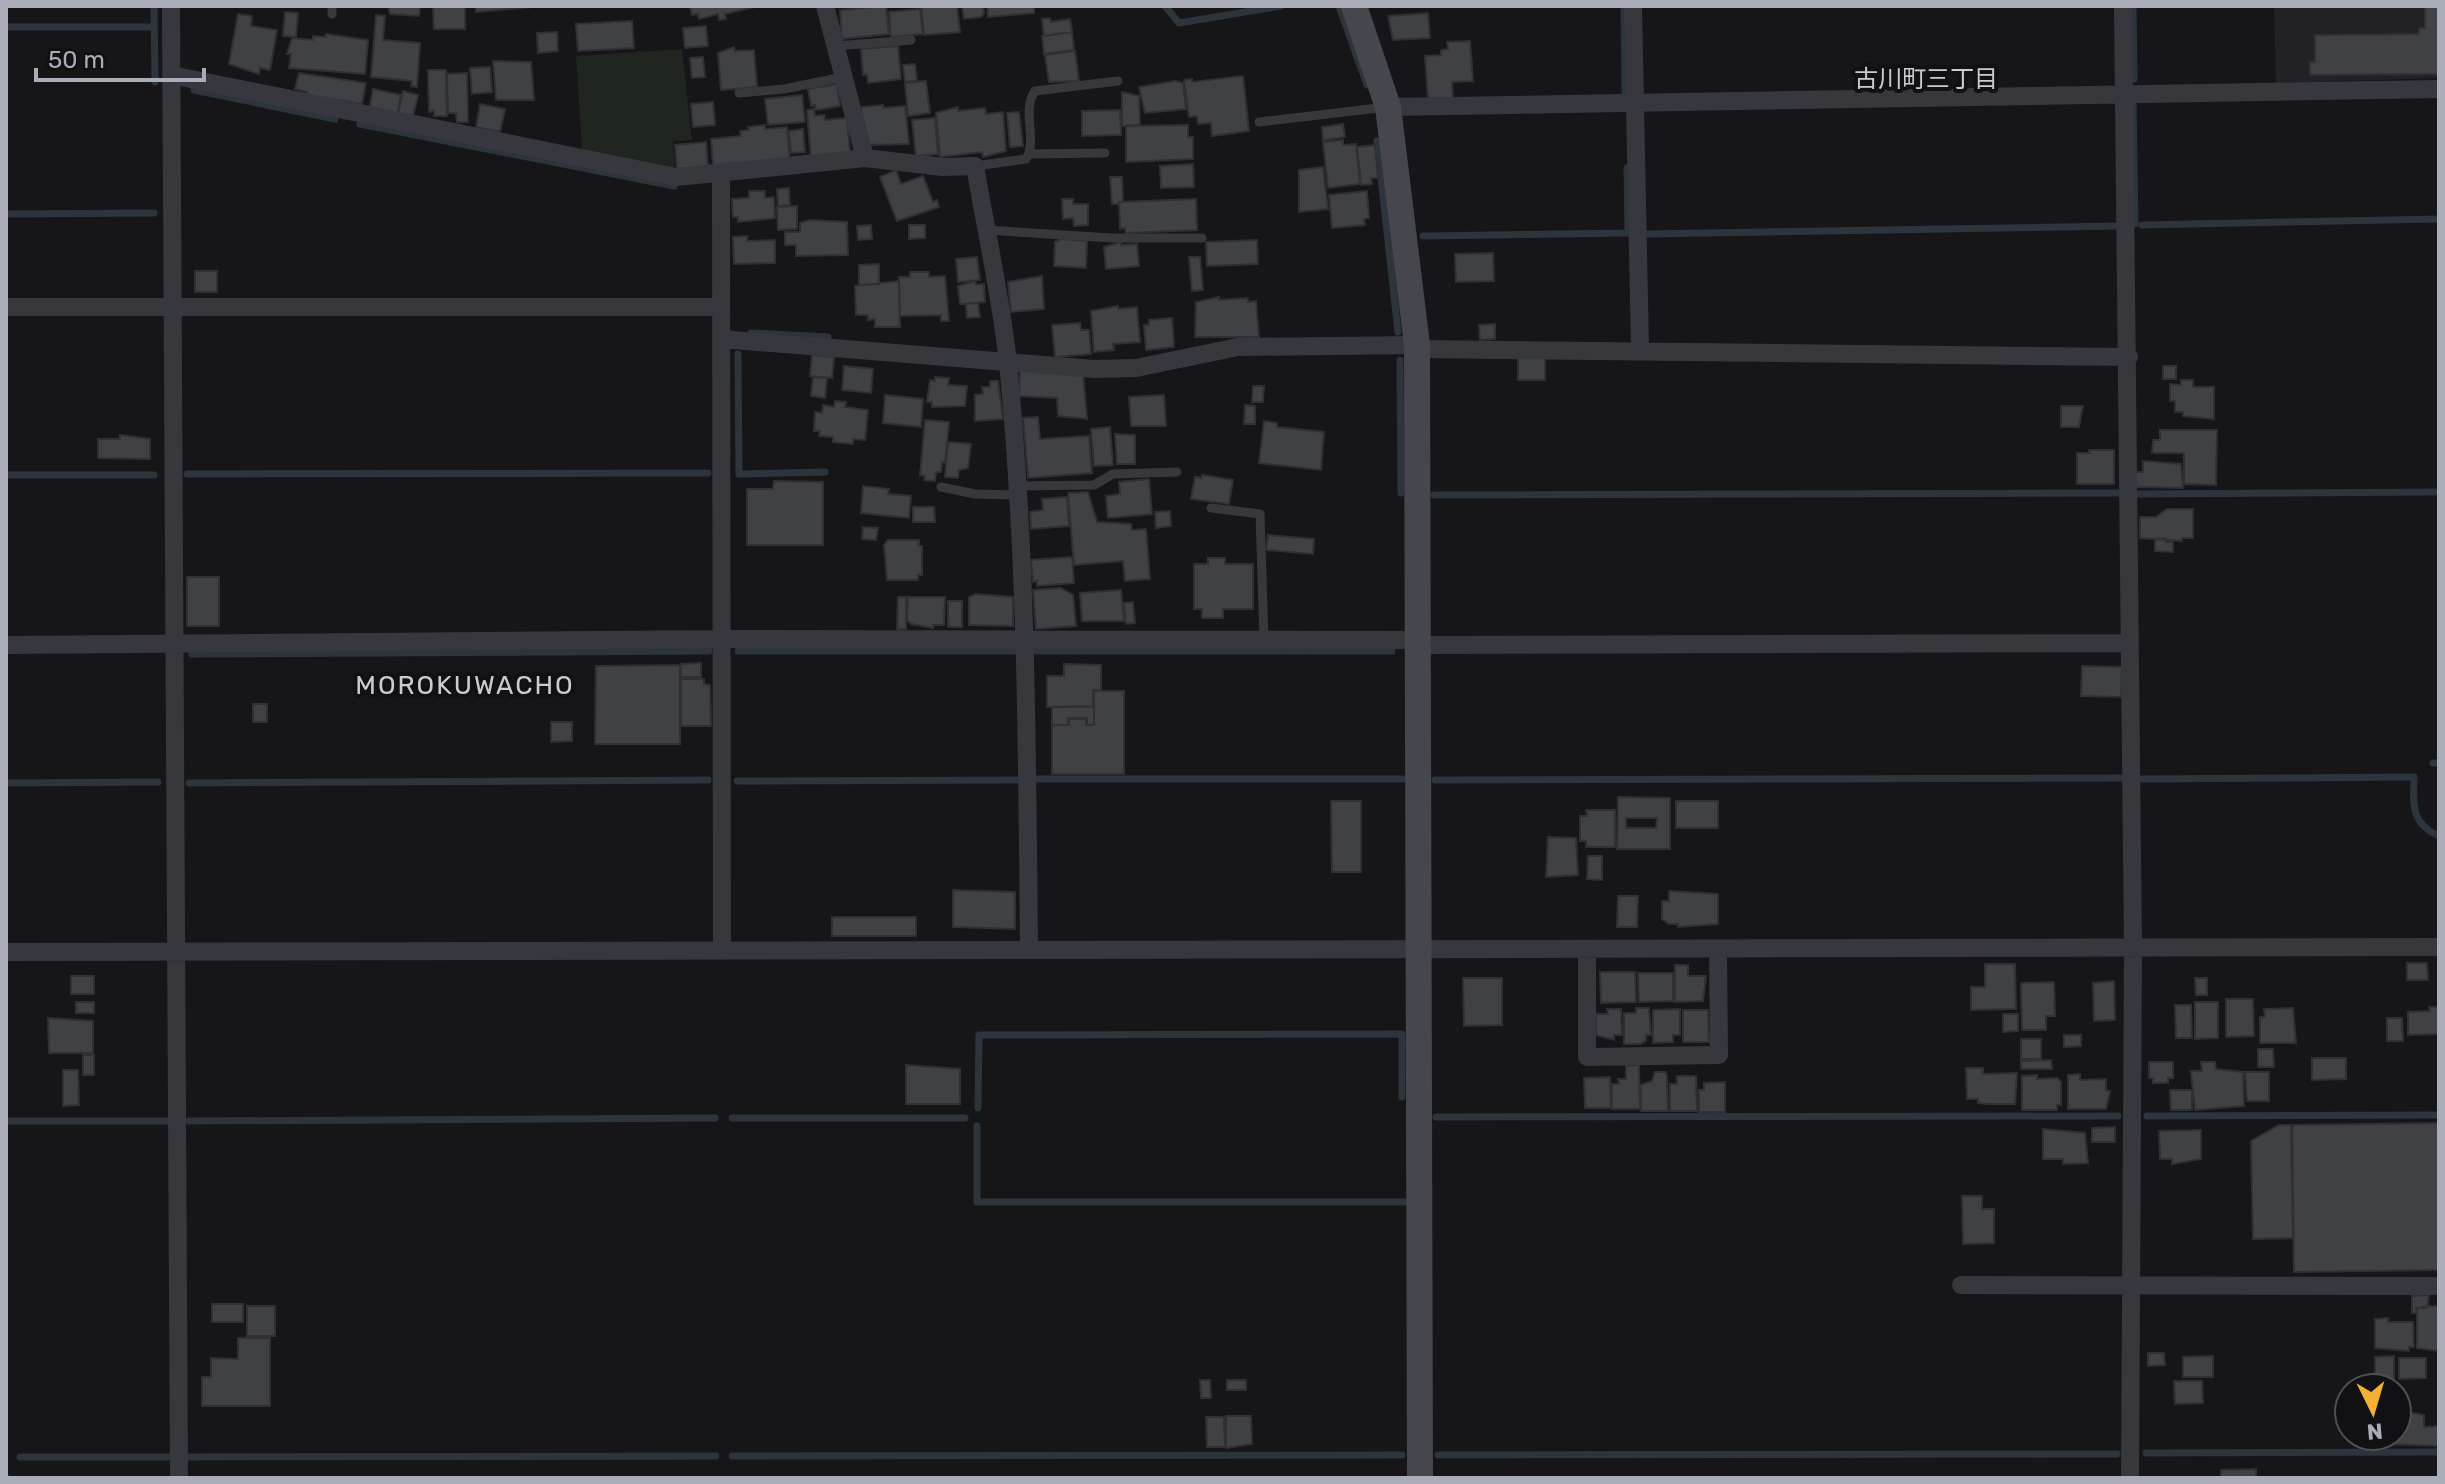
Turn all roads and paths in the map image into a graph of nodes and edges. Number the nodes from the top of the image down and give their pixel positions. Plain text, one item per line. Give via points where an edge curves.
1 (171, 6) edge
2 (825, 6) edge
3 (1354, 6) edge
4 (1633, 6) edge
5 (2123, 6) edge
6 (911, 40) dead end
7 (835, 46) junction
8 (171, 75) junction
9 (843, 77) junction
10 (1118, 81) dead end
11 (2439, 89) edge
12 (739, 93) dead end
13 (2124, 95) junction
14 (1635, 104) junction
15 (1388, 107) junction
16 (1259, 122) dead end
17 (1105, 153) dead end
18 (1029, 154) junction
19 (865, 158) junction
20 (975, 166) junction
21 (721, 174) junction
22 (986, 230) junction
23 (1202, 238) dead end
24 (173, 306) junction
25 (6, 307) edge
26 (721, 307) junction
27 (721, 339) junction
28 (1417, 347) junction
29 (1640, 349) junction
30 (2129, 357) junction
31 (1007, 360) junction
32 (1177, 472) dead end
33 (941, 487) dead end
34 (1017, 490) junction
35 (1211, 508) dead end
36 (721, 639) junction
37 (1026, 639) junction
38 (1264, 639) junction
39 (1419, 643) junction
40 (2129, 643) junction
41 (174, 644) junction
42 (6, 645) edge
43 (2133, 947) junction
44 (2439, 947) edge
45 (1419, 949) junction
46 (1587, 949) junction
47 (1718, 949) junction
48 (1029, 950) junction
49 (722, 951) junction
50 (6, 952) edge
51 (178, 952) junction
52 (1961, 1285) dead end
53 (2130, 1285) junction
54 (2439, 1286) edge
55 (179, 1478) edge
56 (1420, 1478) edge
57 (2130, 1478) edge

1 - 8 street
2 - 7 street
3 - 15 street
4 - 14 street
5 - 13 street
6 - 7 lane
7 - 9 street
8 - 21 street via 676,177
8 - 24 street
9 - 12 lane
9 - 19 street
10 - 18 lane via 1035,91 1029,98
11 - 13 street
13 - 14 street
13 - 30 street
14 - 15 street
14 - 29 street
15 - 16 lane
15 - 28 street
17 - 18 lane
18 - 20 lane via 1026,159
19 - 20 street
19 - 21 street
20 - 22 street
21 - 26 street
22 - 23 lane
22 - 31 street
24 - 25 street
24 - 26 street
24 - 41 street
26 - 27 street
27 - 31 street
27 - 36 street
28 - 29 street
28 - 31 street via 1238,347 1136,368
28 - 39 street
29 - 30 street
30 - 40 street
31 - 34 street
32 - 34 lane via 1113,474 1094,485
33 - 34 lane via 975,494
34 - 37 street
35 - 38 lane via 1260,514
36 - 37 street
36 - 41 street
36 - 49 street
37 - 38 street
37 - 48 street
38 - 39 street
39 - 40 street
39 - 45 street
40 - 43 street
41 - 42 street
41 - 51 street
43 - 44 street
43 - 47 street
43 - 53 street
45 - 46 street
45 - 48 street
45 - 56 street
46 - 47 street
46 - 47 street via 1587,1057 1719,1055
48 - 49 street
49 - 51 street
50 - 51 street
51 - 55 street
52 - 53 street
53 - 54 street
53 - 57 street

